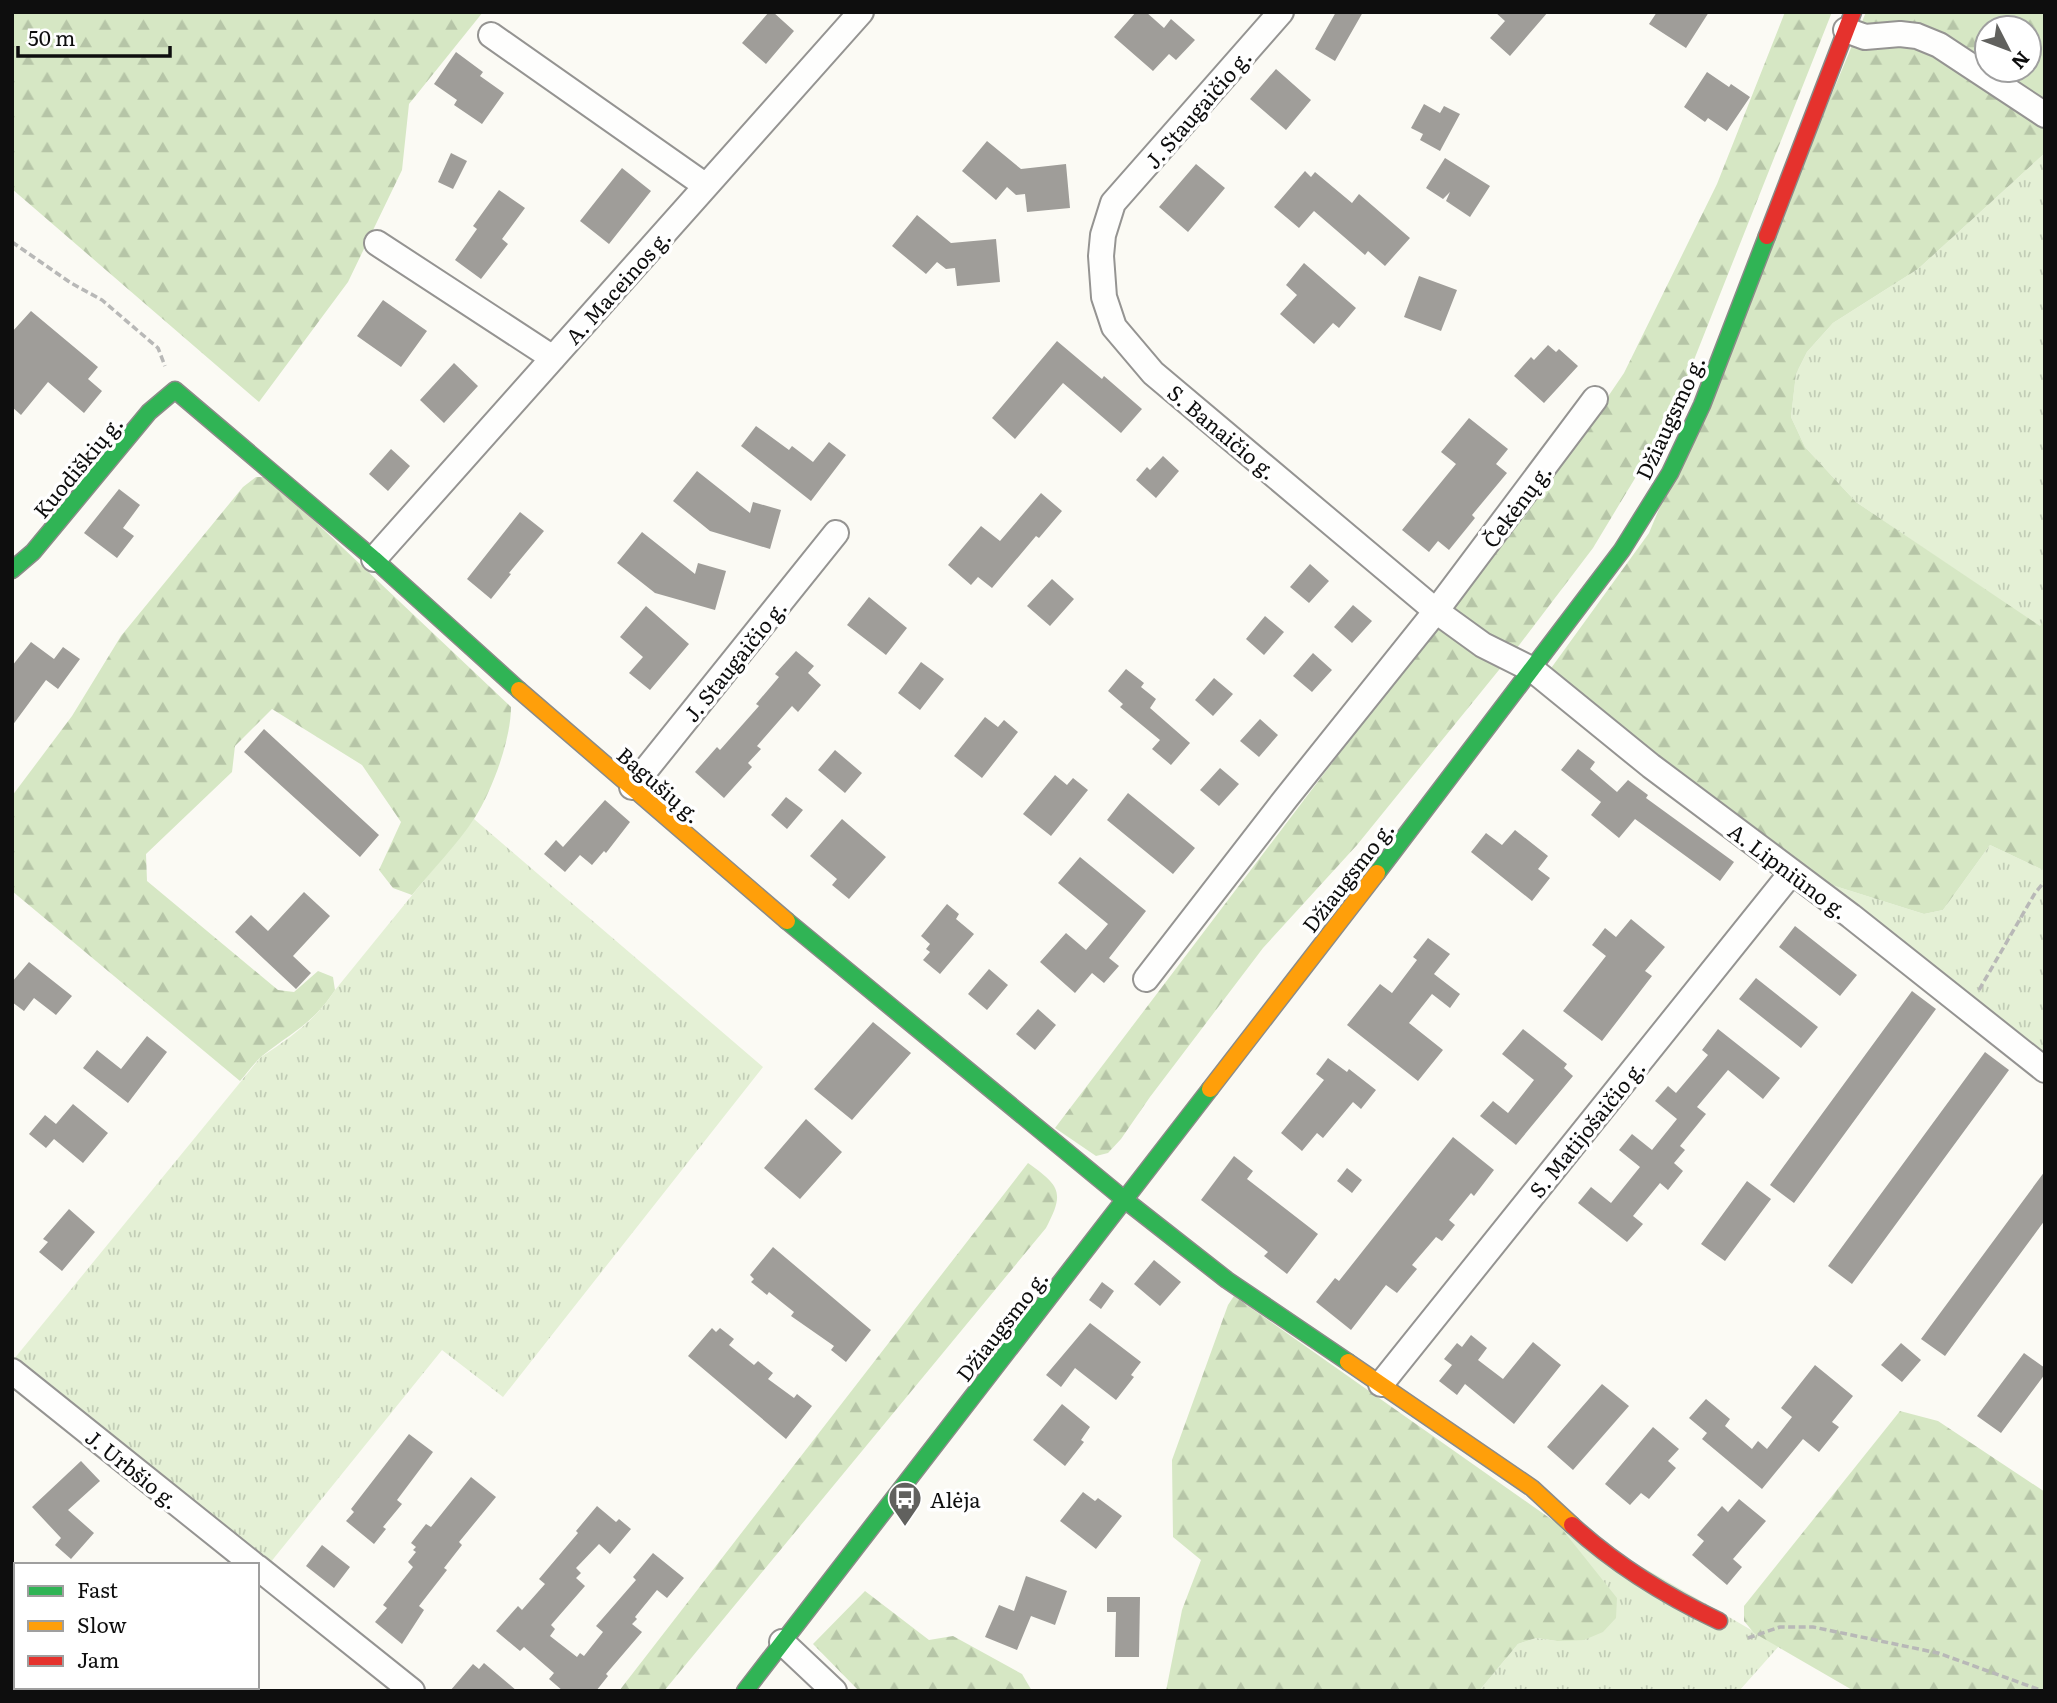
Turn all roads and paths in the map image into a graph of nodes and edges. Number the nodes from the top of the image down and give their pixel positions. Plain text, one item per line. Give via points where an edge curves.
1 (861, 12) edge
2 (1281, 12) edge
3 (1850, 21) edge
4 (491, 35) dead end
5 (2045, 115) edge
6 (706, 186) junction
7 (1113, 204) joint
8 (12, 242) edge
9 (377, 243) dead end
10 (553, 358) junction
11 (175, 390) junction
12 (1595, 399) dead end
13 (836, 533) dead end
14 (374, 559) junction
15 (12, 570) edge
16 (1436, 611) junction
17 (1533, 670) junction
18 (632, 787) junction
19 (1792, 872) junction
20 (2045, 881) edge
21 (1146, 979) dead end
22 (1968, 1010) junction
23 (2045, 1070) edge
24 (1125, 1200) junction
25 (12, 1371) edge
26 (1381, 1384) junction
27 (252, 1563) edge
28 (259, 1568) edge
29 (1719, 1621) dead end
30 (1748, 1638) dead end
31 (782, 1642) junction
32 (412, 1691) edge
33 (744, 1691) edge
34 (834, 1691) edge
35 (2043, 1691) edge

1 - 6 street, A. Maceinos g.
2 - 7 street, J. Staugaičio g.
3 - 5 street via 1865,37 1900,34 1939,45
3 - 17 street, Džiaugsmo g. via 1702,405 1670,473 1622,550
4 - 6 street
6 - 10 street, A. Maceinos g.
7 - 16 street, S. Banaičio g. via 1101,256 1104,297 1114,327 1153,373
8 - 11 path via 102,300 158,348
9 - 10 street
10 - 14 street, A. Maceinos g.
11 - 14 street, Bagušių g.
11 - 15 street, Kuodiškių g. via 149,412 33,552
12 - 16 street, Čekėnų g.
13 - 18 street, J. Staugaičio g.
14 - 18 street, Bagušių g.
16 - 17 street, S. Banaičio g. via 1483,645
16 - 21 street
17 - 19 street, A. Lipniūno g.
17 - 24 street, Džiaugsmo g.
18 - 24 street, Bagušių g. via 809,940
19 - 22 street, A. Lipniūno g.
19 - 26 street, S. Matijošaičio g.
20 - 22 path
22 - 23 street, A. Lipniūno g.
24 - 26 street, Bagušių g. via 1227,1280
24 - 31 street, Džiaugsmo g.
25 - 27 street, J. Urbšio g.
26 - 29 street, Bagušių g. via 1532,1488 1601,1551 1672,1599
28 - 32 street, J. Urbšio g.
30 - 35 path via 1780,1627 1813,1627 1938,1653
31 - 33 street, Džiaugsmo g.
31 - 34 street

